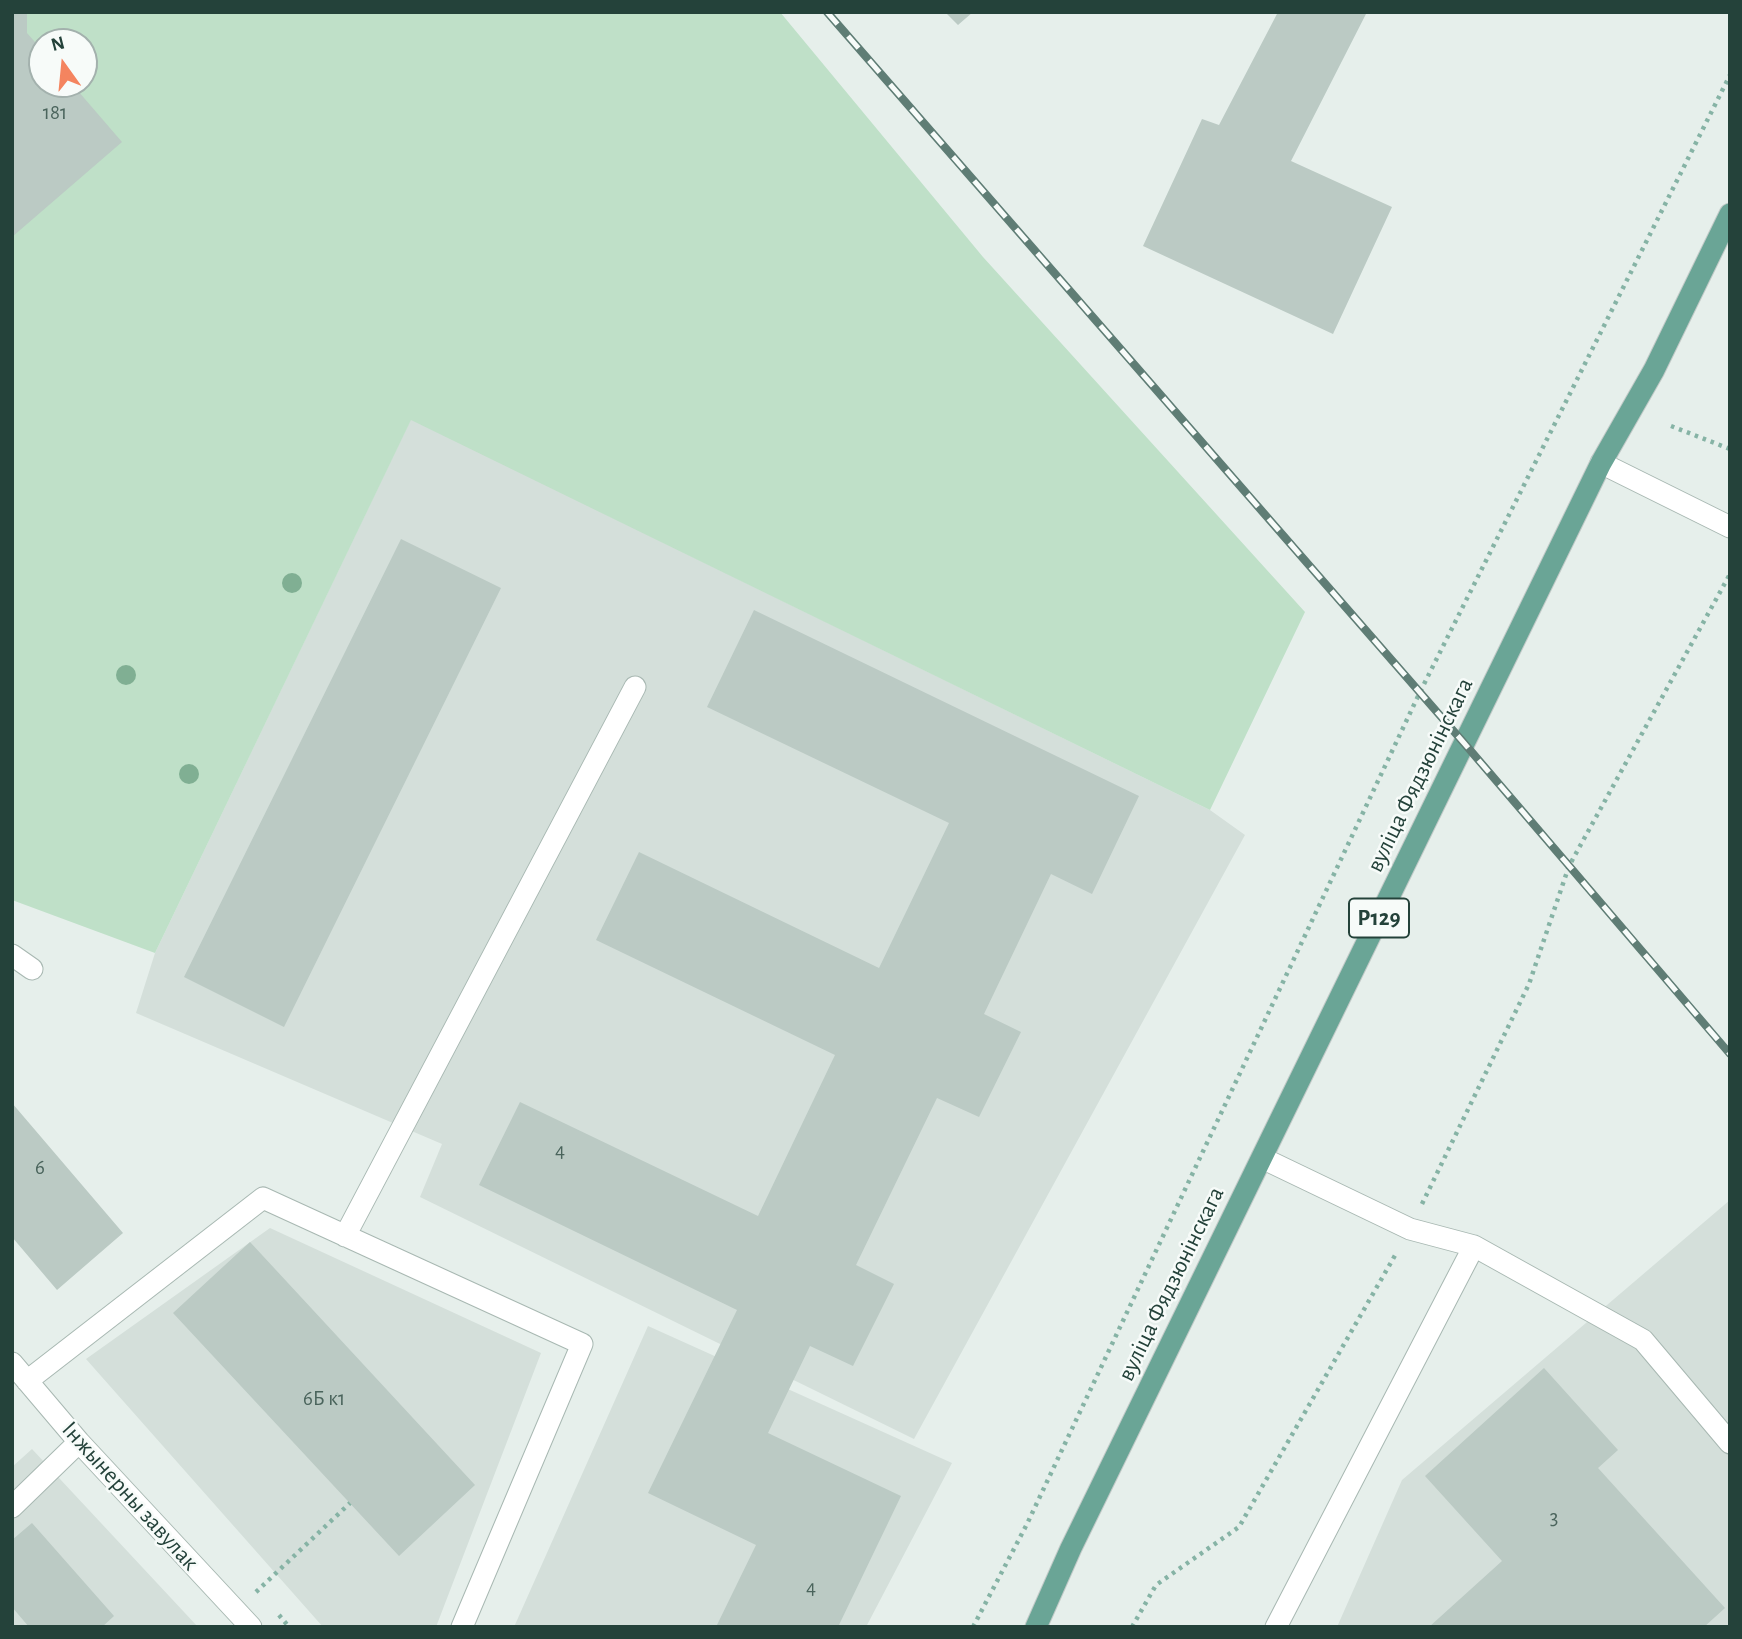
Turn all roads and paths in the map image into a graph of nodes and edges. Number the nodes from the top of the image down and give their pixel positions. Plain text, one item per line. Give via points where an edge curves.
1 (1730, 75) edge
2 (1730, 214) edge
3 (1671, 426) dead end
4 (1730, 449) edge
5 (1601, 463) junction
6 (1730, 527) edge
7 (1730, 574) edge
8 (635, 687) dead end
9 (12, 955) edge
10 (32, 969) dead end
11 (1262, 1158) junction
12 (1410, 1229) junction
13 (345, 1236) junction
14 (1474, 1246) junction
15 (12, 1363) edge
16 (27, 1381) junction
17 (79, 1442) junction
18 (1730, 1443) edge
19 (350, 1503) dead end
20 (12, 1507) edge
21 (236, 1611) junction
22 (251, 1627) edge
23 (462, 1627) edge
24 (972, 1627) edge
25 (1036, 1627) edge
26 (1132, 1627) edge
27 (1276, 1627) edge

1 - 24 path via 1420,692 1027,1524
2 - 5 main road, вуліца Фядзюнінскага / Р129 via 1654,370
3 - 4 path
5 - 6 street
5 - 11 main road, вуліца Фядзюнінскага / Р129
7 - 12 path via 1569,866 1530,984
8 - 13 street
9 - 10 street
11 - 12 street
11 - 25 main road, вуліца Фядзюнінскага / Р129
12 - 14 street
12 - 26 path via 1239,1527 1156,1585
13 - 16 street via 263,1198
13 - 23 street via 582,1344
14 - 18 street via 1643,1340
14 - 27 street
15 - 16 street, Інжынерны завулак
16 - 17 street, Інжынерны завулак
17 - 20 street
17 - 21 street, Інжынерны завулак
19 - 21 path
21 - 22 street, Інжынерны завулак

